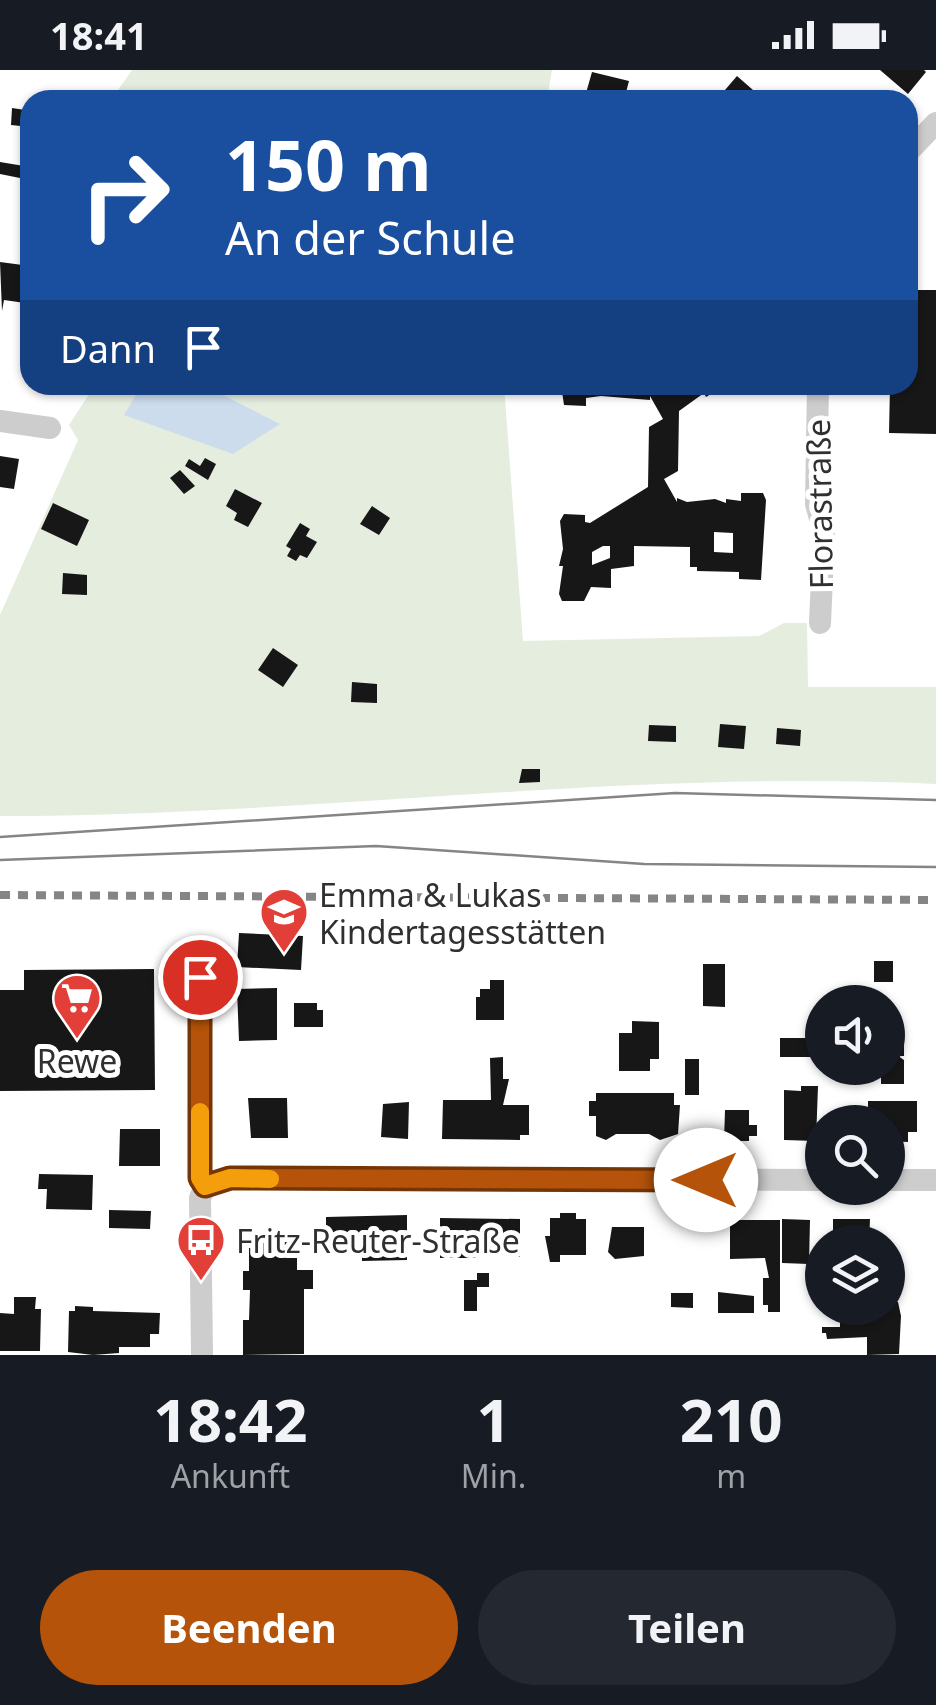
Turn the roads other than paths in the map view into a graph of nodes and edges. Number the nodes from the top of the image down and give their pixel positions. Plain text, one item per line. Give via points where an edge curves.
1 (936, 124) edge
2 (918, 142) edge
3 (818, 395) edge
4 (0, 421) edge
5 (50, 428) dead end
6 (820, 623) dead end
7 (200, 977) dead end
8 (805, 1180) edge
9 (905, 1180) edge
10 (936, 1180) edge
11 (205, 1186) junction
12 (202, 1355) edge

1 - 2 street
3 - 6 street, Florastraße
4 - 5 street
7 - 11 street
8 - 11 street via 230,1178
9 - 10 street
11 - 12 street

